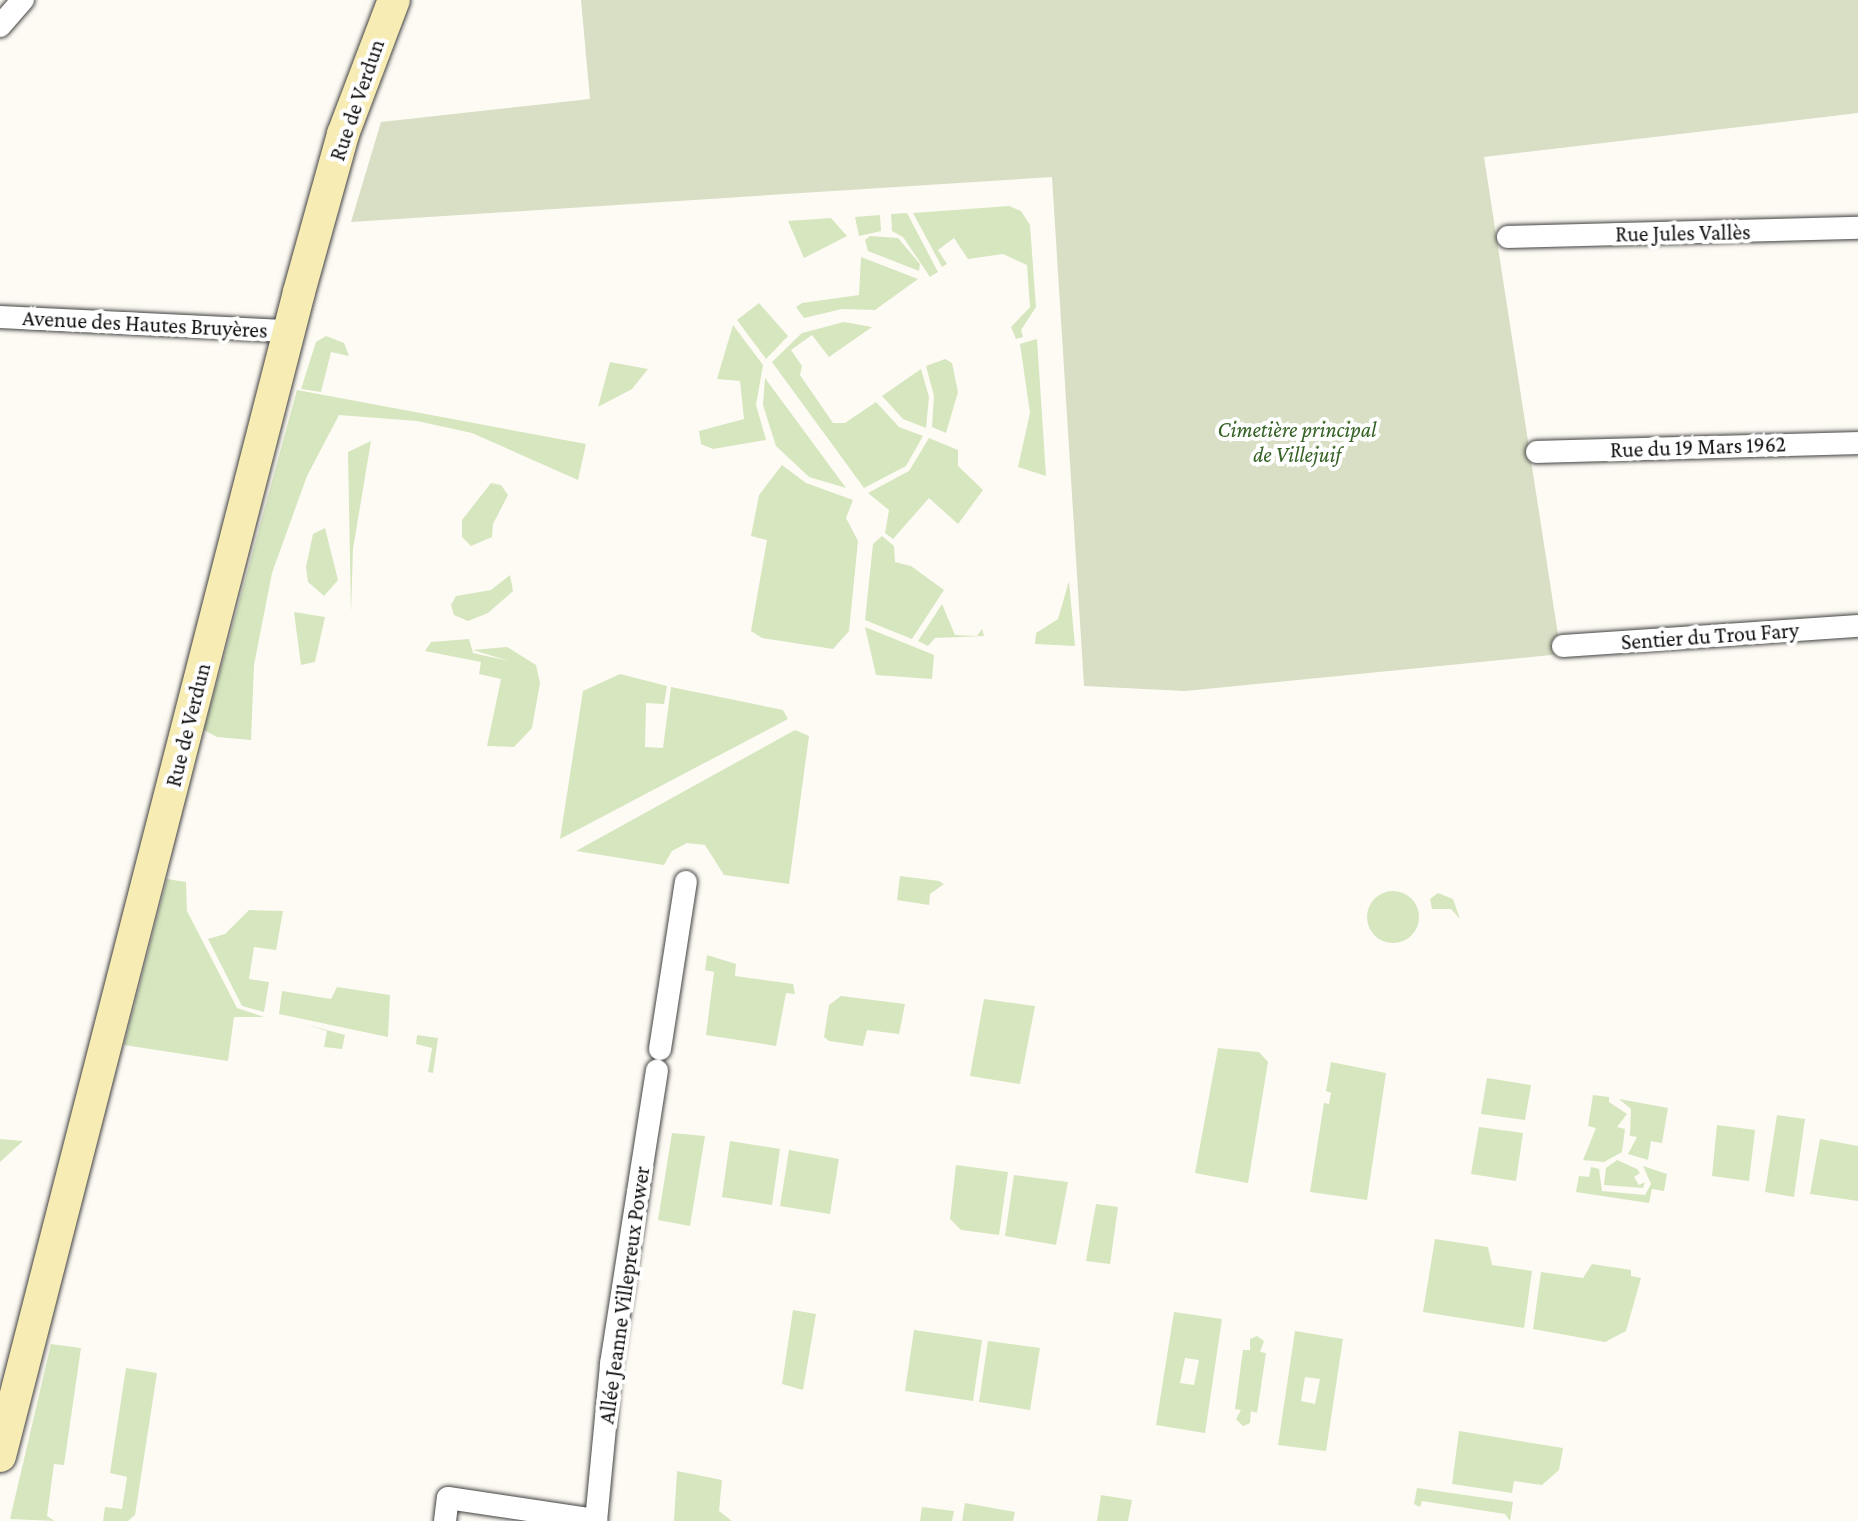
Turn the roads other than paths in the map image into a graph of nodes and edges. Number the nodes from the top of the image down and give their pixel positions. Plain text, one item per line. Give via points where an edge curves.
1 (23, 0) edge
2 (394, 0) edge
3 (3, 24) edge
4 (1858, 228) edge
5 (1508, 237) dead end
6 (0, 317) edge
7 (289, 331) junction
8 (1858, 443) edge
9 (1537, 452) dead end
10 (1858, 626) edge
11 (1563, 646) dead end
12 (686, 882) dead end
13 (0, 1456) edge
14 (445, 1521) edge
15 (596, 1521) edge

1 - 3 street
2 - 7 street, Rue de Verdun via 343,134
4 - 5 street, Rue Jules Vallès
6 - 7 street, Avenue des Hautes Bruyères
7 - 13 street, Rue de Verdun
8 - 9 street, Rue du 19 Mars 1962
10 - 11 street, Sentier du Trou Fary
12 - 15 street, Allée Jeanne Villepreux Power via 611,1364
14 - 15 street via 448,1498

